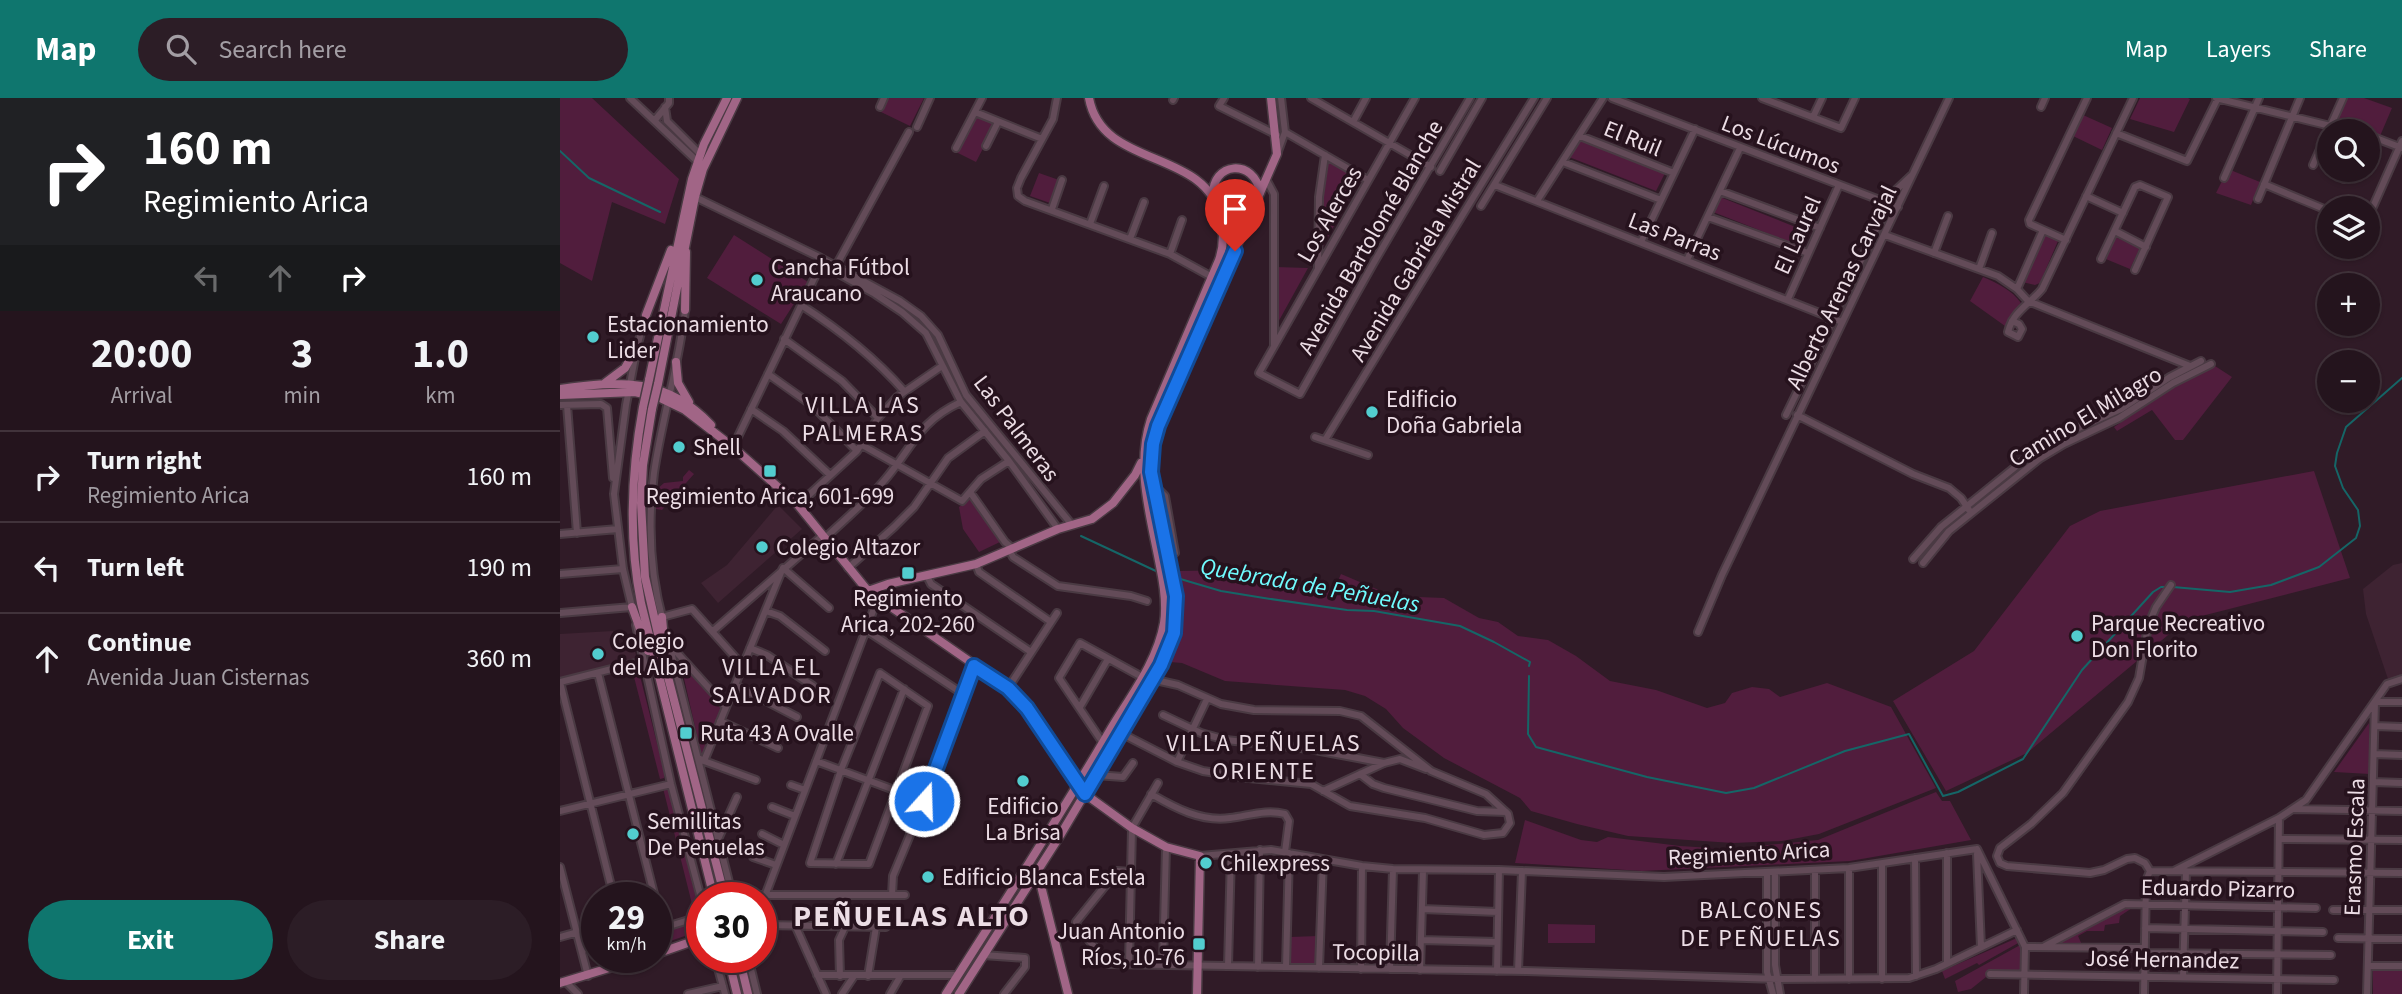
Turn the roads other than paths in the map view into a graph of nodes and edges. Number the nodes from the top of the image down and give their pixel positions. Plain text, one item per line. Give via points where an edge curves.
1 (630, 98) edge
2 (669, 98) edge
3 (727, 98) edge
4 (737, 98) edge
5 (884, 98) edge
6 (930, 98) edge
7 (982, 98) edge
8 (1057, 98) edge
9 (1089, 98) edge
10 (1224, 98) edge
11 (1271, 98) edge
12 (1281, 98) edge
13 (1366, 98) edge
14 (1415, 98) edge
15 (1470, 98) edge
16 (1482, 98) edge
17 (1534, 98) edge
18 (1547, 98) edge
19 (1603, 98) edge
20 (1612, 98) edge
21 (1822, 98) edge
22 (1855, 98) edge
23 (1949, 98) edge
24 (2045, 98) edge
25 (2087, 98) edge
26 (2133, 98) edge
27 (2217, 98) edge
28 (2259, 98) edge
29 (2300, 98) edge
30 (2343, 98) edge
31 (1316, 99) edge
32 (1767, 99) edge
33 (665, 107) junction
34 (880, 107) dead end
35 (2041, 107) dead end
36 (2255, 108) junction
37 (975, 112) junction
38 (1813, 117) junction
39 (2292, 117) junction
40 (2333, 119) edge
41 (655, 120) junction
42 (998, 122) junction
43 (1353, 122) junction
44 (2317, 124) edge
45 (916, 127) dead end
46 (1695, 129) junction
47 (909, 132) dead end
48 (2116, 133) junction
49 (1281, 134) junction
50 (1580, 136) junction
51 (1042, 139) junction
52 (2380, 139) edge
53 (1389, 144) junction
54 (986, 146) dead end
55 (2401, 146) edge
56 (956, 148) dead end
57 (1740, 148) junction
58 (1325, 155) junction
59 (2317, 156) edge
60 (699, 158) junction
61 (1563, 162) junction
62 (2313, 165) dead end
63 (1431, 167) junction
64 (1440, 171) dead end
65 (1674, 173) junction
66 (1914, 173) junction
67 (2224, 178) dead end
68 (1266, 179) junction
69 (1062, 180) dead end
70 (1368, 180) junction
71 (2264, 184) junction
72 (1494, 185) junction
73 (1839, 185) junction
74 (1104, 186) dead end
75 (1720, 191) junction
76 (1260, 193) junction
77 (2086, 196) junction
78 (2378, 196) edge
79 (695, 197) junction
80 (2258, 199) dead end
81 (1215, 200) junction
82 (1661, 200) junction
83 (1537, 201) junction
84 (1144, 202) dead end
85 (1889, 203) junction
86 (1255, 205) junction
87 (1481, 206) dead end
88 (2317, 206) edge
89 (1898, 207) junction
90 (1052, 209) junction
91 (2123, 214) junction
92 (1948, 216) dead end
93 (1708, 217) junction
94 (1182, 219) dead end
95 (1090, 224) junction
96 (1820, 228) junction
97 (2043, 230) junction
98 (2115, 231) junction
99 (1992, 233) dead end
100 (1885, 235) junction
101 (682, 236) junction
102 (1130, 239) junction
103 (2066, 240) junction
104 (1641, 242) junction
105 (2146, 247) junction
106 (1808, 253) junction
107 (1934, 253) junction
108 (1170, 254) junction
109 (2101, 259) dead end
110 (1687, 260) junction
111 (836, 266) junction
112 (1318, 269) junction
113 (1979, 269) junction
114 (2135, 270) dead end
115 (1212, 277) junction
116 (2017, 289) junction
117 (1788, 299) junction
118 (2028, 301) junction
119 (801, 305) junction
120 (685, 310) joint
121 (646, 315) joint
122 (1833, 318) junction
123 (2012, 321) dead end
124 (1842, 322) junction
125 (784, 339) junction
126 (637, 347) junction
127 (1274, 347) junction
128 (2201, 361) dead end
129 (676, 362) junction
130 (2211, 364) dead end
131 (942, 366) junction
132 (2190, 366) junction
133 (2196, 371) junction
134 (768, 374) junction
135 (596, 386) junction
136 (560, 389) edge
137 (629, 389) junction
138 (904, 391) junction
139 (560, 395) edge
140 (670, 397) junction
141 (961, 401) junction
142 (564, 405) edge
143 (693, 407) junction
144 (648, 408) junction
145 (751, 409) junction
146 (1798, 416) junction
147 (878, 418) junction
148 (985, 431) junction
149 (1315, 437) dead end
150 (1325, 440) junction
151 (733, 447) junction
152 (859, 448) junction
153 (1368, 455) dead end
154 (1143, 458) junction
155 (1009, 461) junction
156 (897, 465) junction
157 (830, 475) junction
158 (930, 485) junction
159 (970, 492) junction
160 (1121, 493) junction
161 (614, 494) junction
162 (1151, 496) junction
163 (798, 505) junction
164 (1967, 507) junction
165 (1972, 514) junction
166 (1072, 525) junction
167 (618, 529) junction
168 (1058, 529) junction
169 (577, 533) junction
170 (560, 534) edge
171 (823, 537) junction
172 (1012, 550) junction
173 (1175, 553) dead end
174 (1913, 559) dead end
175 (1923, 563) dead end
176 (976, 564) junction
177 (849, 568) junction
178 (624, 569) junction
179 (783, 569) junction
180 (560, 574) edge
181 (927, 576) junction
182 (2169, 587) dead end
183 (868, 591) junction
184 (878, 598) junction
185 (1147, 601) dead end
186 (632, 607) junction
187 (829, 608) dead end
188 (766, 611) junction
189 (560, 613) edge
190 (1057, 613) dead end
191 (662, 617) junction
192 (1051, 622) junction
193 (866, 630) junction
194 (713, 631) junction
195 (1698, 632) dead end
196 (669, 643) junction
197 (751, 648) junction
198 (825, 651) dead end
199 (1031, 652) junction
200 (1108, 659) junction
201 (643, 661) junction
202 (743, 666) junction
203 (974, 666) junction
204 (666, 669) junction
205 (598, 673) junction
206 (1142, 677) junction
207 (2402, 679) edge
208 (1152, 681) junction
209 (560, 682) edge
210 (735, 685) junction
211 (813, 686) dead end
212 (1008, 688) junction
213 (662, 690) junction
214 (904, 690) junction
215 (962, 694) junction
216 (1207, 699) junction
217 (2375, 702) junction
218 (2402, 702) edge
219 (726, 707) junction
220 (1080, 708) junction
221 (1163, 715) dead end
222 (797, 717) dead end
223 (720, 721) junction
224 (2375, 726) junction
225 (2402, 727) edge
226 (1111, 728) junction
227 (1193, 729) junction
228 (1121, 733) junction
229 (1103, 743) junction
230 (778, 748) dead end
231 (1406, 750) junction
232 (2374, 754) junction
233 (2402, 755) edge
234 (1401, 759) junction
235 (701, 760) junction
236 (816, 761) junction
237 (1177, 762) junction
238 (1133, 763) dead end
239 (1384, 763) junction
240 (841, 770) junction
241 (1431, 771) junction
242 (1360, 774) junction
243 (1096, 775) junction
244 (756, 780) dead end
245 (868, 780) junction
246 (2373, 782) junction
247 (1158, 783) dead end
248 (2402, 783) edge
249 (671, 784) junction
250 (1078, 784) junction
251 (791, 785) dead end
252 (805, 790) junction
253 (895, 790) junction
254 (1324, 790) junction
255 (630, 794) junction
256 (1085, 794) junction
257 (1151, 794) junction
258 (737, 797) dead end
259 (924, 801) junction
260 (592, 804) junction
261 (772, 807) dead end
262 (2294, 809) junction
263 (560, 811) edge
264 (2372, 811) junction
265 (2402, 811) edge
266 (1506, 812) junction
267 (795, 816) junction
268 (2279, 818) junction
269 (1132, 828) junction
270 (762, 834) dead end
271 (718, 839) junction
272 (2279, 839) junction
273 (2372, 840) junction
274 (2402, 840) edge
275 (784, 845) junction
276 (1166, 847) junction
277 (1977, 849) junction
278 (1260, 850) junction
279 (1287, 853) junction
280 (1947, 853) junction
281 (1231, 854) junction
282 (1200, 856) junction
283 (752, 857) dead end
284 (1914, 858) junction
285 (1322, 859) junction
286 (836, 864) junction
287 (1882, 864) junction
288 (776, 865) junction
289 (1362, 866) junction
290 (560, 867) edge
291 (1849, 868) junction
292 (1393, 869) junction
293 (1037, 870) junction
294 (1499, 870) junction
295 (1815, 870) junction
296 (1423, 871) junction
297 (1522, 871) junction
298 (2150, 871) junction
299 (2174, 871) junction
300 (2186, 871) junction
301 (1131, 872) junction
302 (1775, 872) junction
303 (2278, 872) junction
304 (1767, 873) junction
305 (2371, 873) junction
306 (2402, 873) edge
307 (610, 882) edge
308 (651, 882) edge
309 (697, 882) edge
310 (710, 882) edge
311 (726, 882) edge
312 (727, 882) edge
313 (770, 882) edge
314 (892, 895) junction
315 (905, 895) dead end
316 (777, 896) edge
317 (2145, 904) junction
318 (2185, 905) junction
319 (2278, 907) junction
320 (2316, 908) dead end
321 (1422, 909) junction
322 (2333, 910) dead end
323 (2370, 910) junction
324 (2402, 910) edge
325 (1498, 912) junction
326 (777, 925) edge
327 (795, 925) junction
328 (845, 926) junction
329 (876, 927) junction
330 (886, 927) dead end
331 (2145, 928) junction
332 (2184, 929) junction
333 (2017, 930) junction
334 (2278, 931) junction
335 (578, 932) junction
336 (2323, 932) dead end
337 (560, 937) edge
338 (2338, 938) dead end
339 (2369, 938) junction
340 (2402, 939) edge
341 (1421, 940) junction
342 (1497, 942) junction
343 (581, 946) edge
344 (2045, 946) junction
345 (1981, 947) junction
346 (2025, 947) junction
347 (2145, 951) junction
348 (2184, 953) junction
349 (2277, 954) junction
350 (983, 955) junction
351 (2330, 955) dead end
352 (1947, 963) junction
353 (1129, 964) junction
354 (1164, 964) junction
355 (1198, 965) junction
356 (1228, 966) junction
357 (2368, 966) junction
358 (2402, 966) edge
359 (1258, 967) junction
360 (1286, 967) junction
361 (1319, 968) junction
362 (1361, 969) junction
363 (1390, 970) junction
364 (1420, 970) junction
365 (1497, 971) junction
366 (1518, 971) junction
367 (587, 973) edge
368 (597, 973) edge
369 (719, 973) edge
370 (732, 973) edge
371 (743, 973) edge
372 (752, 973) edge
373 (1990, 974) dead end
374 (817, 975) junction
375 (901, 975) junction
376 (958, 975) junction
377 (2025, 975) junction
378 (588, 976) junction
379 (840, 976) junction
380 (854, 976) junction
381 (868, 976) junction
382 (1916, 976) junction
383 (2144, 977) junction
384 (2183, 977) junction
385 (1768, 979) junction
386 (1778, 979) junction
387 (1815, 979) junction
388 (1849, 979) junction
389 (1882, 979) junction
390 (2277, 979) junction
391 (2334, 980) dead end
392 (563, 982) edge
393 (723, 986) junction
394 (737, 993) edge
395 (578, 994) edge
396 (688, 994) edge
397 (725, 994) edge
398 (748, 994) edge
399 (757, 994) edge
400 (826, 994) edge
401 (842, 994) edge
402 (890, 994) edge
403 (946, 994) edge
404 (959, 994) edge
405 (1004, 994) edge
406 (1068, 994) edge
407 (1197, 994) edge
408 (1773, 994) edge
409 (1780, 994) edge
410 (2024, 994) edge
411 (2144, 994) edge
412 (2277, 994) edge
413 (2367, 994) edge

1 - 41 street
2 - 33 street
3 - 60 main road
4 - 79 main road
5 - 34 street
6 - 45 street
7 - 37 street
8 - 51 street
9 - 81 main road via 1095,118 1113,139 1188,173
10 - 49 street via 1219,106
11 - 49 main road
12 - 49 street
13 - 43 street
14 - 53 street, Los Alerces
15 - 63 street, Avenida Bartolomé Blanche
16 - 64 street, Avenida Bartolomé Blanche
17 - 150 street, Avenida Gabriela Mistral
18 - 72 street, Avenida Gabriela Mistral
19 - 50 street
20 - 46 street, Los Lúcumos
21 - 38 street
22 - 38 street via 1841,128
23 - 66 street, Alberto Arenas Carvajal
24 - 35 street
25 - 97 street via 2030,215 2030,224
26 - 48 street
27 - 36 street
27 - 48 street via 2187,161
28 - 36 street
29 - 39 street
30 - 40 street
31 - 43 street
32 - 38 street
33 - 41 street
33 - 60 street via 667,121
36 - 39 street
36 - 67 street
37 - 42 street
37 - 56 street
39 - 44 street
39 - 71 street
41 - 60 street
42 - 51 street
42 - 54 street
43 - 53 street
46 - 57 street, Los Lúcumos
46 - 65 street
47 - 111 street
48 - 77 street
49 - 58 street
49 - 68 main road
50 - 61 street
50 - 65 street, El Ruil
51 - 90 street via 1017,188 1018,196
52 - 55 street
53 - 63 street
53 - 70 street, Los Alerces
55 - 78 street
57 - 73 street, Los Lúcumos
57 - 75 street
58 - 70 street
58 - 112 street
59 - 62 street
60 - 101 main road
61 - 82 street
61 - 83 street
63 - 127 street, Avenida Bartolomé Blanche via 1300,394 1259,373
65 - 82 street
66 - 85 street, Alberto Arenas Carvajal
66 - 89 street, Alberto Arenas Carvajal
68 - 76 main road
68 - 127 street via 1274,194
69 - 90 street
70 - 112 street, Los Alerces
71 - 80 street
71 - 88 street
72 - 83 street, Las Parras
72 - 87 street, Avenida Gabriela Mistral
73 - 85 street, Los Lúcumos
73 - 96 street, El Laurel
74 - 95 street
75 - 93 street
75 - 96 street
76 - 81 main road via 1252,174 1236,168 1218,176 1213,186
76 - 86 main road
77 - 91 street
77 - 103 street
79 - 101 main road
79 - 111 street, Las Palmeras
81 - 86 main road via 1226,211 1237,213
81 - 115 main road via 1223,243
82 - 104 street
83 - 104 street, Las Parras
84 - 102 street
85 - 89 street, Los Lúcumos
85 - 122 street, Alberto Arenas Carvajal
86 - 162 main road via 1158,426
89 - 100 street, Alberto Arenas Carvajal
90 - 95 street
91 - 98 street
91 - 105 street via 2140,185 2168,197
92 - 107 street
93 - 106 street
93 - 110 street
94 - 108 street
95 - 102 street
96 - 106 street, El Laurel
97 - 103 street
97 - 116 street
98 - 105 street
98 - 109 street
99 - 113 street
100 - 107 street
100 - 124 street, Alberto Arenas Carvajal
101 - 120 main road
101 - 121 main road via 657,281
101 - 144 main road, bridge
102 - 108 street
103 - 118 street via 2042,289
104 - 110 street, Las Parras
105 - 114 street
106 - 117 street, El Laurel
107 - 113 street
108 - 115 street
110 - 117 street, Las Parras
111 - 166 street, Las Palmeras via 907,305 933,328 967,395
112 - 127 street, Los Alerces
113 - 116 street
115 - 154 main road via 1151,419
116 - 118 street
117 - 122 street, Las Parras
118 - 123 street
118 - 132 street
119 - 125 street
119 - 131 street, Las Palmeras via 821,264 914,322 929,339
119 - 138 street via 860,346
120 - 129 street
121 - 126 street
122 - 124 street, Las Parras
122 - 146 street, Alberto Arenas Carvajal via 1787,413
124 - 146 street, Alberto Arenas Carvajal
125 - 134 street
125 - 147 street via 842,380
126 - 135 main road via 621,372
126 - 137 street
128 - 132 street, Camino El Milagro
129 - 140 street
129 - 143 main road via 680,389
130 - 133 street, Camino El Milagro
131 - 138 street
131 - 141 street, Las Palmeras
132 - 133 street
132 - 164 street, Camino El Milagro via 2121,408 2049,443
133 - 165 street, Camino El Milagro via 2119,418 2049,452
134 - 145 street
134 - 152 street via 813,406
135 - 136 main road
135 - 137 main road
137 - 139 main road
137 - 140 main road
137 - 161 street
138 - 147 street
140 - 143 main road
140 - 151 main road
140 - 191 street via 651,507 652,557
141 - 148 street, Las Palmeras
141 - 156 street via 922,429
142 - 161 street via 601,404 607,408
142 - 169 street
143 - 151 main road
144 - 204 main road via 641,530 647,587
144 - 213 main road via 632,491 633,552
145 - 151 street
145 - 157 street via 783,431
146 - 164 street via 1949,488
146 - 195 street, Alberto Arenas Carvajal
147 - 152 street
148 - 155 street, Las Palmeras
148 - 158 street via 953,453
149 - 150 street
150 - 153 street
151 - 163 main road
152 - 156 street
152 - 157 street
154 - 160 main road
154 - 162 main road
155 - 159 street
155 - 168 street, Las Palmeras
156 - 158 street
156 - 171 street
157 - 163 street
158 - 159 street via 962,501
158 - 177 street via 894,527
159 - 172 street
160 - 162 main road via 1135,487
160 - 166 main road via 1098,516
161 - 167 street
162 - 173 street via 1160,491 1164,496
162 - 206 main road via 1166,598 1162,634
162 - 208 main road via 1177,606 1172,641
163 - 171 main road
164 - 165 street
164 - 174 street, Camino El Milagro via 1941,527
165 - 175 street, Camino El Milagro via 1949,531
166 - 168 main road
167 - 169 street
167 - 178 street
168 - 172 main road
169 - 170 street
171 - 177 main road
171 - 179 street
172 - 176 main road
172 - 185 street via 1013,557 1058,586
176 - 181 main road
176 - 192 street via 979,572
177 - 183 main road
178 - 180 street
178 - 186 street
179 - 187 street
179 - 188 street
179 - 194 street
181 - 183 main road
181 - 199 street via 932,584
182 - 298 street via 2148,626 2139,678 2129,702 2063,793 2000,848 1997,856 2007,866 2083,873 2135,859
183 - 184 main road
184 - 193 street
184 - 203 main road
186 - 189 street
186 - 201 street
186 - 213 main road
188 - 197 street
188 - 198 street via 780,616
190 - 192 street
191 - 194 street via 692,609
191 - 196 street
191 - 204 main road
192 - 199 street
193 - 215 street
193 - 236 street
194 - 202 street
196 - 219 street
196 - 235 street
197 - 202 street
197 - 211 street
199 - 212 street
200 - 206 street
200 - 220 street
200 - 220 street via 1080,643 1059,678
201 - 205 street
201 - 249 street
202 - 210 street
203 - 212 main road
203 - 215 street
204 - 311 main road
205 - 209 street
205 - 255 street
206 - 208 street
206 - 226 main road
207 - 217 street via 2387,684
208 - 216 street via 1178,685
208 - 228 main road
209 - 260 street
210 - 219 street
210 - 222 street
212 - 250 main road via 1027,708
213 - 310 main road
214 - 240 street via 880,673
214 - 245 street
214 - 253 street via 928,706
215 - 259 street
216 - 227 street
216 - 231 street via 1254,710 1350,712 1371,722
217 - 218 street
217 - 224 street, Erasmo Escala
217 - 262 street via 2310,794
219 - 223 street
220 - 229 street
221 - 227 street
223 - 230 street
223 - 235 street
224 - 225 street
224 - 232 street, Erasmo Escala
226 - 228 street
226 - 229 main road
227 - 237 street
227 - 239 street via 1226,740
228 - 237 street
228 - 243 main road
229 - 250 main road
231 - 234 street
231 - 241 street
232 - 233 street
232 - 246 street, Erasmo Escala
234 - 239 street
234 - 241 street
235 - 244 street
235 - 271 street
236 - 240 street
236 - 252 street
237 - 254 street via 1215,774 1311,784
238 - 243 street via 1123,777
239 - 242 street
240 - 245 street
240 - 286 street via 810,863
241 - 266 street via 1486,794
242 - 254 street
242 - 266 street via 1384,788 1477,811
243 - 256 main road
245 - 253 street
245 - 286 street
246 - 248 street
246 - 264 street, Erasmo Escala
247 - 257 street
249 - 255 street
249 - 309 street
250 - 256 main road
250 - 376 main road
251 - 252 street
252 - 267 street
253 - 259 street
253 - 286 street via 869,864
254 - 266 street via 1350,806 1425,818 1488,835 1503,833 1510,823
255 - 260 street
255 - 308 street
256 - 269 main road
256 - 293 main road
257 - 269 street
257 - 279 street via 1203,817 1264,811 1284,814 1289,821
258 - 271 street
259 - 314 street via 893,876
260 - 263 street
260 - 307 street
261 - 267 street
262 - 264 street
262 - 268 street
264 - 265 street
264 - 273 street, Erasmo Escala
267 - 275 street
268 - 272 street
268 - 299 street
269 - 276 main road
269 - 301 street
270 - 275 street
271 - 312 street
272 - 273 street
272 - 303 street
273 - 274 street
273 - 305 street, Erasmo Escala
275 - 288 street
276 - 282 main road
276 - 354 street
277 - 280 street, Regimiento Arica
277 - 333 street
277 - 345 street
278 - 279 street, Regimiento Arica
278 - 281 street, Regimiento Arica
278 - 359 street
279 - 285 street, Regimiento Arica
279 - 360 street
280 - 284 street, Regimiento Arica
280 - 352 street
281 - 282 street, Regimiento Arica
281 - 356 street
282 - 355 main road
283 - 288 street
284 - 287 street, Regimiento Arica
284 - 382 street
285 - 289 street, Regimiento Arica
285 - 361 street
287 - 291 street, Regimiento Arica
287 - 389 street
288 - 313 street
289 - 292 street, Regimiento Arica
289 - 362 street
290 - 335 street
291 - 295 street, Regimiento Arica
291 - 388 street
292 - 296 street, Regimiento Arica
292 - 363 street
293 - 350 main road
293 - 406 main road
294 - 296 street, Regimiento Arica
294 - 297 street, Regimiento Arica
294 - 325 street
295 - 302 street, Regimiento Arica
295 - 387 street
296 - 321 street
297 - 304 street, Regimiento Arica via 1651,877
297 - 366 street
298 - 299 street
298 - 317 street
299 - 300 street
300 - 303 street
300 - 318 street
301 - 353 street
301 - 353 street, Tocopilla via 1116,871 1076,924 1108,964
302 - 304 street, Regimiento Arica
302 - 386 street
303 - 305 street
303 - 319 street
304 - 385 street
305 - 306 street
305 - 323 street, Erasmo Escala
314 - 315 street
314 - 316 street
317 - 318 street, Eduardo Pizarro
317 - 331 street
317 - 344 street, Eduardo Pizarro via 2125,904
318 - 319 street, Eduardo Pizarro
318 - 332 street
319 - 320 street, Eduardo Pizarro
319 - 334 street
321 - 325 street
321 - 341 street
322 - 323 street
323 - 324 street
323 - 339 street, Erasmo Escala
325 - 342 street
326 - 327 street
327 - 328 street
327 - 374 street
328 - 329 street
328 - 379 street via 839,940
329 - 330 street
329 - 381 street
331 - 332 street
331 - 347 street
332 - 334 street
332 - 348 street
333 - 345 street, Tocopilla
333 - 346 street
334 - 336 street
334 - 349 street
335 - 337 street
335 - 343 street
338 - 339 street
339 - 340 street
339 - 357 street, Erasmo Escala
341 - 342 street
341 - 364 street
342 - 365 street
344 - 346 street
344 - 347 street
345 - 352 street, Tocopilla
346 - 377 street
347 - 348 street
347 - 383 street
348 - 349 street
348 - 384 street
349 - 351 street
349 - 390 street
350 - 404 main road
350 - 405 street via 1023,956 1025,967
352 - 382 street, Tocopilla
353 - 354 street, Tocopilla
354 - 355 street, Tocopilla
355 - 356 street, Tocopilla
355 - 407 main road
356 - 359 street, Tocopilla
357 - 358 street
357 - 413 street, Erasmo Escala
359 - 360 street, Tocopilla
360 - 361 street, Tocopilla
361 - 362 street, Tocopilla
362 - 363 street, Tocopilla
363 - 364 street, Tocopilla
364 - 365 street, Tocopilla
365 - 366 street, Tocopilla
366 - 385 street, Tocopilla
367 - 378 street
368 - 378 main road
369 - 393 street
370 - 394 main road
371 - 398 main road
372 - 399 street
373 - 377 street, José Hernandez
374 - 379 street
374 - 400 street
375 - 376 street
375 - 381 street
375 - 402 street
376 - 403 main road
377 - 383 street, José Hernandez
377 - 410 street
378 - 392 main road
379 - 380 street
380 - 381 street
380 - 401 street
382 - 389 street, Tocopilla
383 - 384 street, José Hernandez
383 - 411 street
384 - 390 street, José Hernandez
385 - 386 street, Tocopilla
385 - 408 street
386 - 387 street, Tocopilla
386 - 409 street
387 - 388 street, Tocopilla
388 - 389 street, Tocopilla
390 - 391 street, José Hernandez
390 - 412 street
392 - 395 street
393 - 396 street
393 - 397 street

